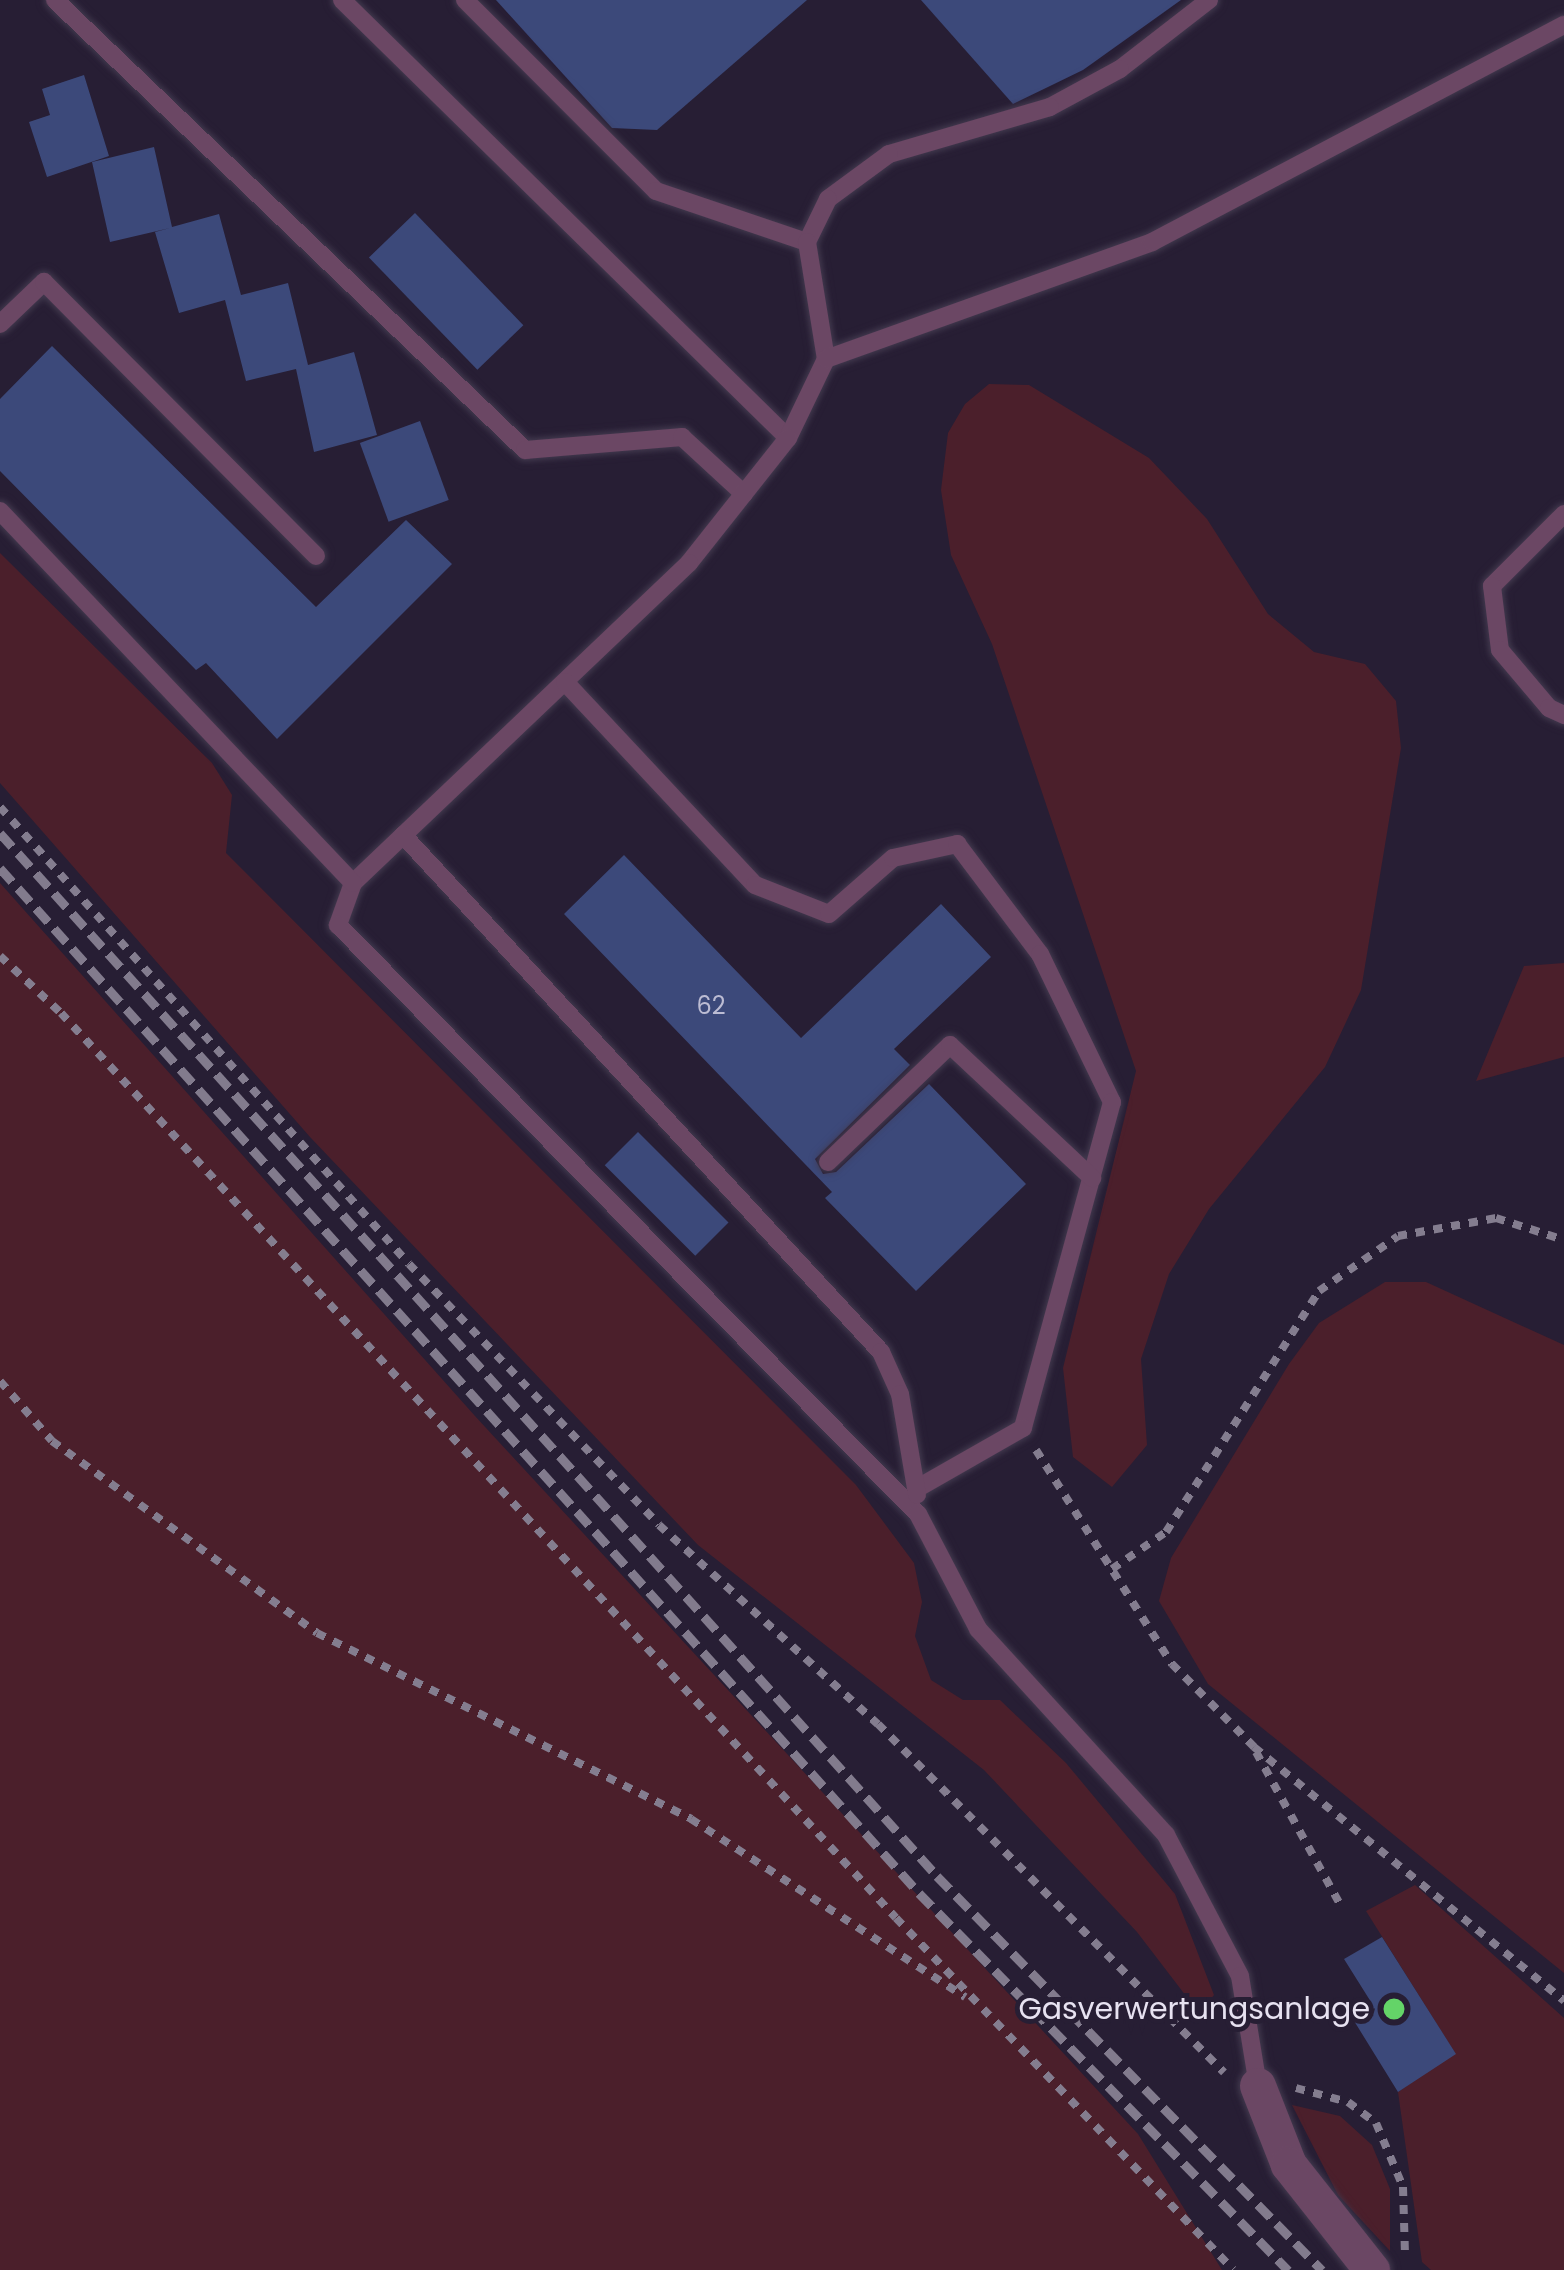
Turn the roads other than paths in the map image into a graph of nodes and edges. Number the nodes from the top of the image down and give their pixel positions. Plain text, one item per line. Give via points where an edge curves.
1 (55, 0) edge
2 (342, 0) edge
3 (465, 0) edge
4 (1209, 0) edge
5 (1564, 25) edge
6 (807, 242) junction
7 (0, 323) edge
8 (826, 358) junction
9 (788, 438) junction
10 (744, 494) junction
11 (0, 512) edge
12 (1564, 514) edge
13 (316, 556) dead end
14 (565, 682) junction
15 (1564, 715) edge
16 (403, 835) junction
17 (353, 883) junction
18 (829, 1162) dead end
19 (1092, 1178) junction
20 (916, 1489) junction
21 (918, 1514) junction
22 (1258, 2086) joint
23 (1372, 2270) edge

1 - 10 lane via 525,450 682,437
2 - 9 lane
3 - 6 lane via 656,190
4 - 6 lane via 1120,68 1050,106 889,154 828,199
5 - 8 lane via 1152,242
6 - 8 lane
7 - 13 lane via 44,282
8 - 9 lane
9 - 10 lane
10 - 14 lane via 689,563
11 - 17 lane
12 - 15 lane via 1492,586 1499,650
14 - 16 lane
14 - 19 lane via 755,885 830,914 893,858 956,844 1040,954 1112,1102
16 - 17 lane
16 - 20 lane via 881,1352 900,1394
17 - 21 lane via 338,925
18 - 19 lane via 950,1045
19 - 20 lane via 1023,1428
20 - 21 lane
21 - 22 lane via 978,1629 1166,1835 1240,1976
22 - 23 street via 1289,2165

